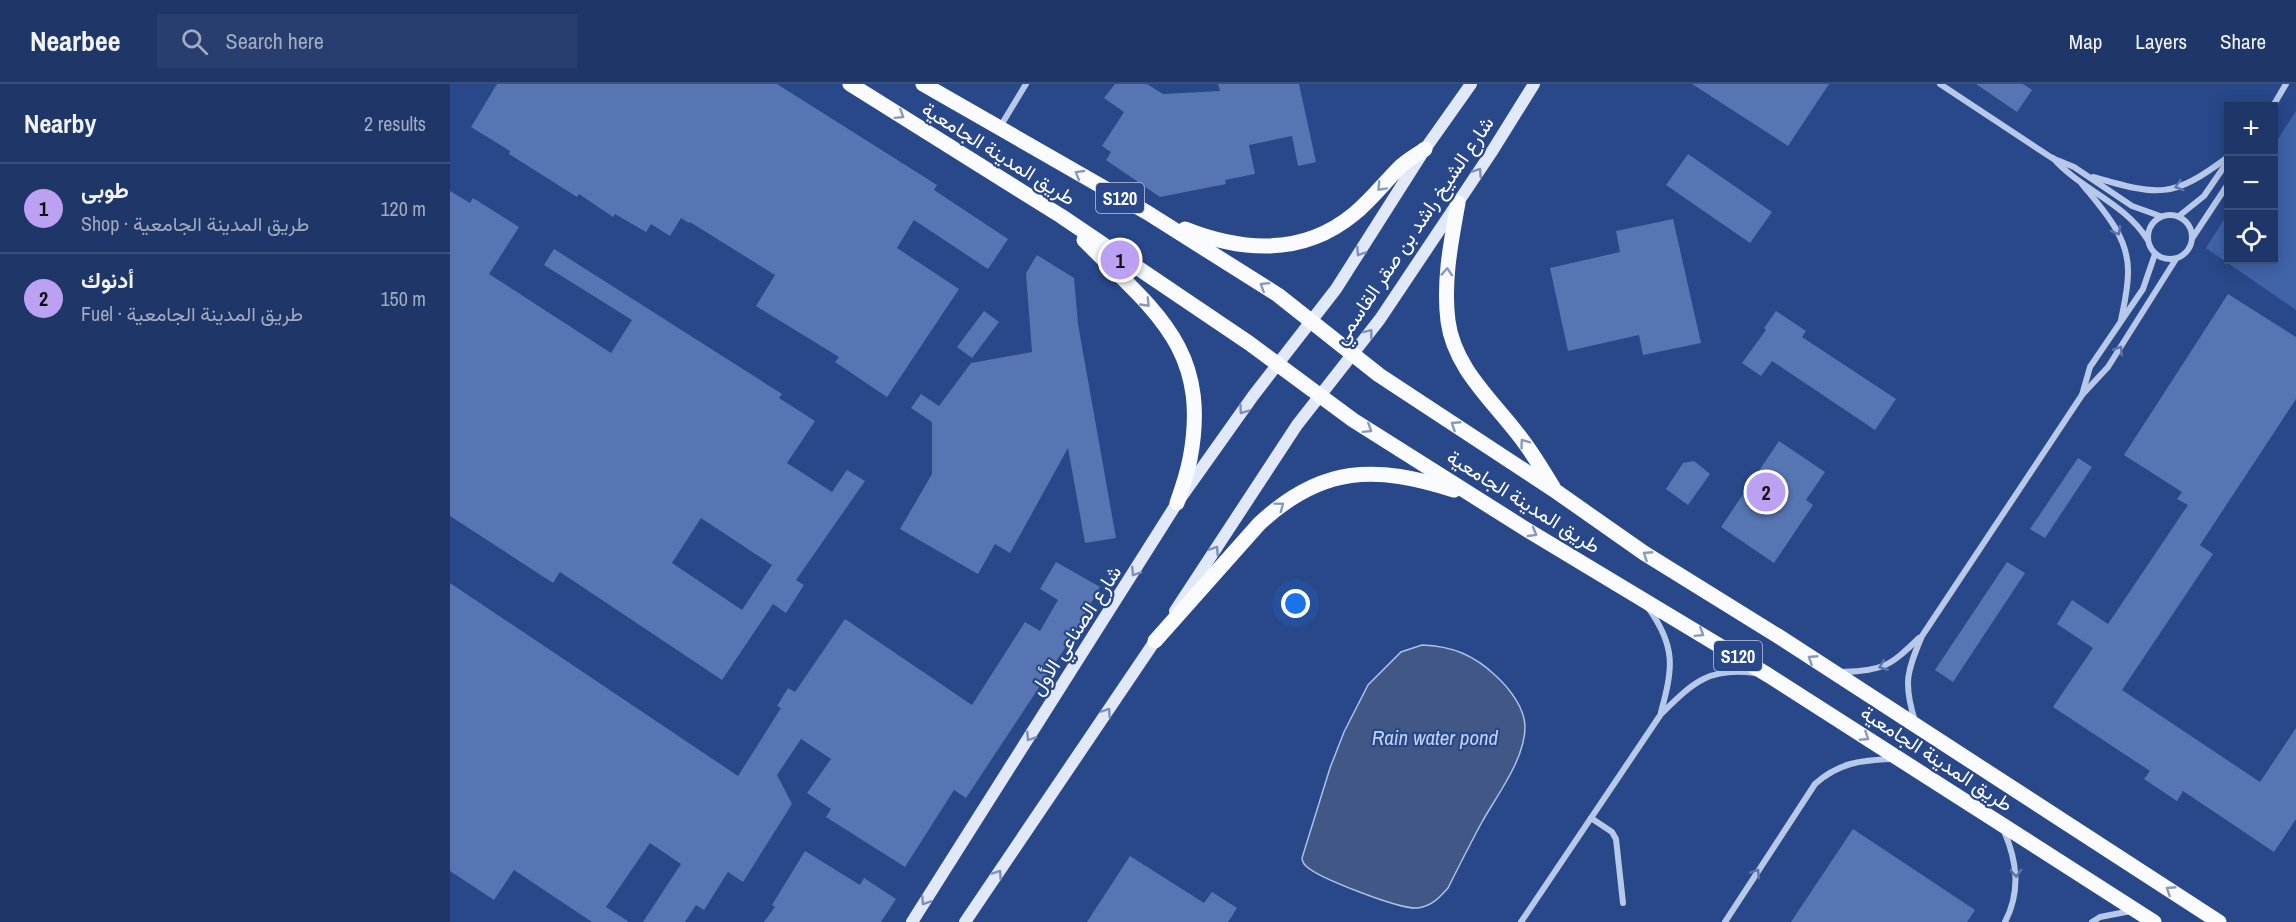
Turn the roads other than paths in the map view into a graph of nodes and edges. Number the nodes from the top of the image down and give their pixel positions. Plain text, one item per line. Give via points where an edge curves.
1 (850, 84) edge
2 (923, 84) edge
3 (1026, 84) edge
4 (1471, 84) edge
5 (1534, 84) edge
6 (1940, 84) edge
7 (2286, 84) edge
8 (2275, 102) edge
9 (1000, 128) junction
10 (1425, 149) junction
11 (2052, 158) junction
12 (2224, 162) edge
13 (2224, 166) edge
14 (2088, 176) junction
15 (2082, 184) junction
16 (2224, 191) edge
17 (1458, 203) junction
18 (1148, 213) junction
19 (1061, 216) junction
20 (2160, 216) junction
21 (2179, 216) junction
22 (2193, 237) junction
23 (2148, 241) junction
24 (2155, 254) junction
25 (2176, 258) junction
26 (1310, 322) junction
27 (2121, 322) junction
28 (1352, 355) junction
29 (1277, 363) junction
30 (2082, 395) junction
31 (1320, 396) junction
32 (1557, 492) junction
33 (1475, 496) junction
34 (1177, 503) junction
35 (1640, 596) junction
36 (1922, 636) junction
37 (1155, 641) junction
38 (1833, 673) junction
39 (1768, 675) junction
40 (1660, 714) junction
41 (1917, 727) junction
42 (1900, 759) junction
43 (1591, 818) junction
44 (2002, 825) junction
45 (1623, 903) dead end
46 (2136, 910) junction
47 (912, 922) edge
48 (965, 922) edge
49 (1521, 922) edge
50 (1725, 922) edge
51 (2005, 922) edge
52 (2092, 922) edge
53 (2154, 922) edge
54 (2219, 922) edge

1 -> 19 main road, طريق المدينة الجامعية / S120
2 - 9 main road, طريق المدينة الجامعية / S120
3 - 9 street
4 - 10 main road, شارع الشيخ راشد بن صقر القاسمي
17 -> 5 main road, شارع الشيخ راشد بن صقر القاسمي
6 - 11 street
7 - 8 street
18 -> 9 main road, طريق المدينة الجامعية / S120
10 -> 18 main road via 1401,166 1338,226 1294,243 1252,247 1228,244
10 -> 26 main road, شارع الشيخ راشد بن صقر القاسمي via 1336,289
11 - 14 street
11 - 15 street
12 -> 14 street via 2198,179 2162,191 2136,190
13 - 21 street via 2204,196
14 - 20 street via 2132,206
15 - 23 street via 2134,222
15 -> 27 street via 2112,223 2125,248 2128,275
16 - 22 street
28 -> 17 main road, شارع الشيخ راشد بن صقر القاسمي
32 -> 17 main road via 1519,435 1469,373 1456,349 1448,324 1446,277
26 -> 18 main road, طريق المدينة الجامعية / S120 via 1278,295
19 - 29 main road, طريق المدينة الجامعية / S120
19 -> 34 main road via 1160,317 1185,357 1192,380 1195,421 1190,462
20 - 21 street
20 - 23 street via 2150,226
21 - 22 street via 2189,224
22 - 25 street via 2187,252
23 - 24 street
24 - 25 street
24 - 27 street via 2143,289
30 -> 25 street via 2108,367
26 - 28 main road, طريق المدينة الجامعية / S120
26 - 29 main road, شارع الشيخ راشد بن صقر القاسمي
27 - 30 street via 2090,368
28 - 31 main road, شارع الشيخ راشد بن صقر القاسمي
32 -> 28 main road, طريق المدينة الجامعية / S120
29 - 31 main road, طريق المدينة الجامعية / S120
29 -> 34 main road, شارع الصناعي الأول
30 - 36 street
31 -> 33 main road, طريق المدينة الجامعية / S120
37 -> 31 main road
38 -> 32 main road, طريق المدينة الجامعية / S120 via 1644,553
33 -> 35 main road, طريق المدينة الجامعية / S120
37 -> 33 main road via 1259,524 1276,508 1316,484 1365,473 1394,474
34 -> 47 main road, شارع الصناعي الأول
35 -> 39 main road, طريق المدينة الجامعية / S120
35 - 40 street via 1665,634 1670,649 1670,680
36 -> 38 street via 1886,667
36 - 41 street via 1911,661 1907,687
48 -> 37 main road
38 - 41 main road, طريق المدينة الجامعية / S120
39 - 40 street via 1740,671 1713,674 1690,686
39 -> 42 main road, طريق المدينة الجامعية / S120
40 - 43 street
54 -> 41 main road, طريق المدينة الجامعية / S120
42 - 44 main road, طريق المدينة الجامعية / S120
50 -> 42 street via 1815,784 1826,774 1853,762
43 - 45 street via 1616,839
43 - 49 street
44 - 46 main road, طريق المدينة الجامعية / S120
44 -> 51 street via 2016,868 2013,904
46 - 52 street
46 - 53 main road, طريق المدينة الجامعية / S120

